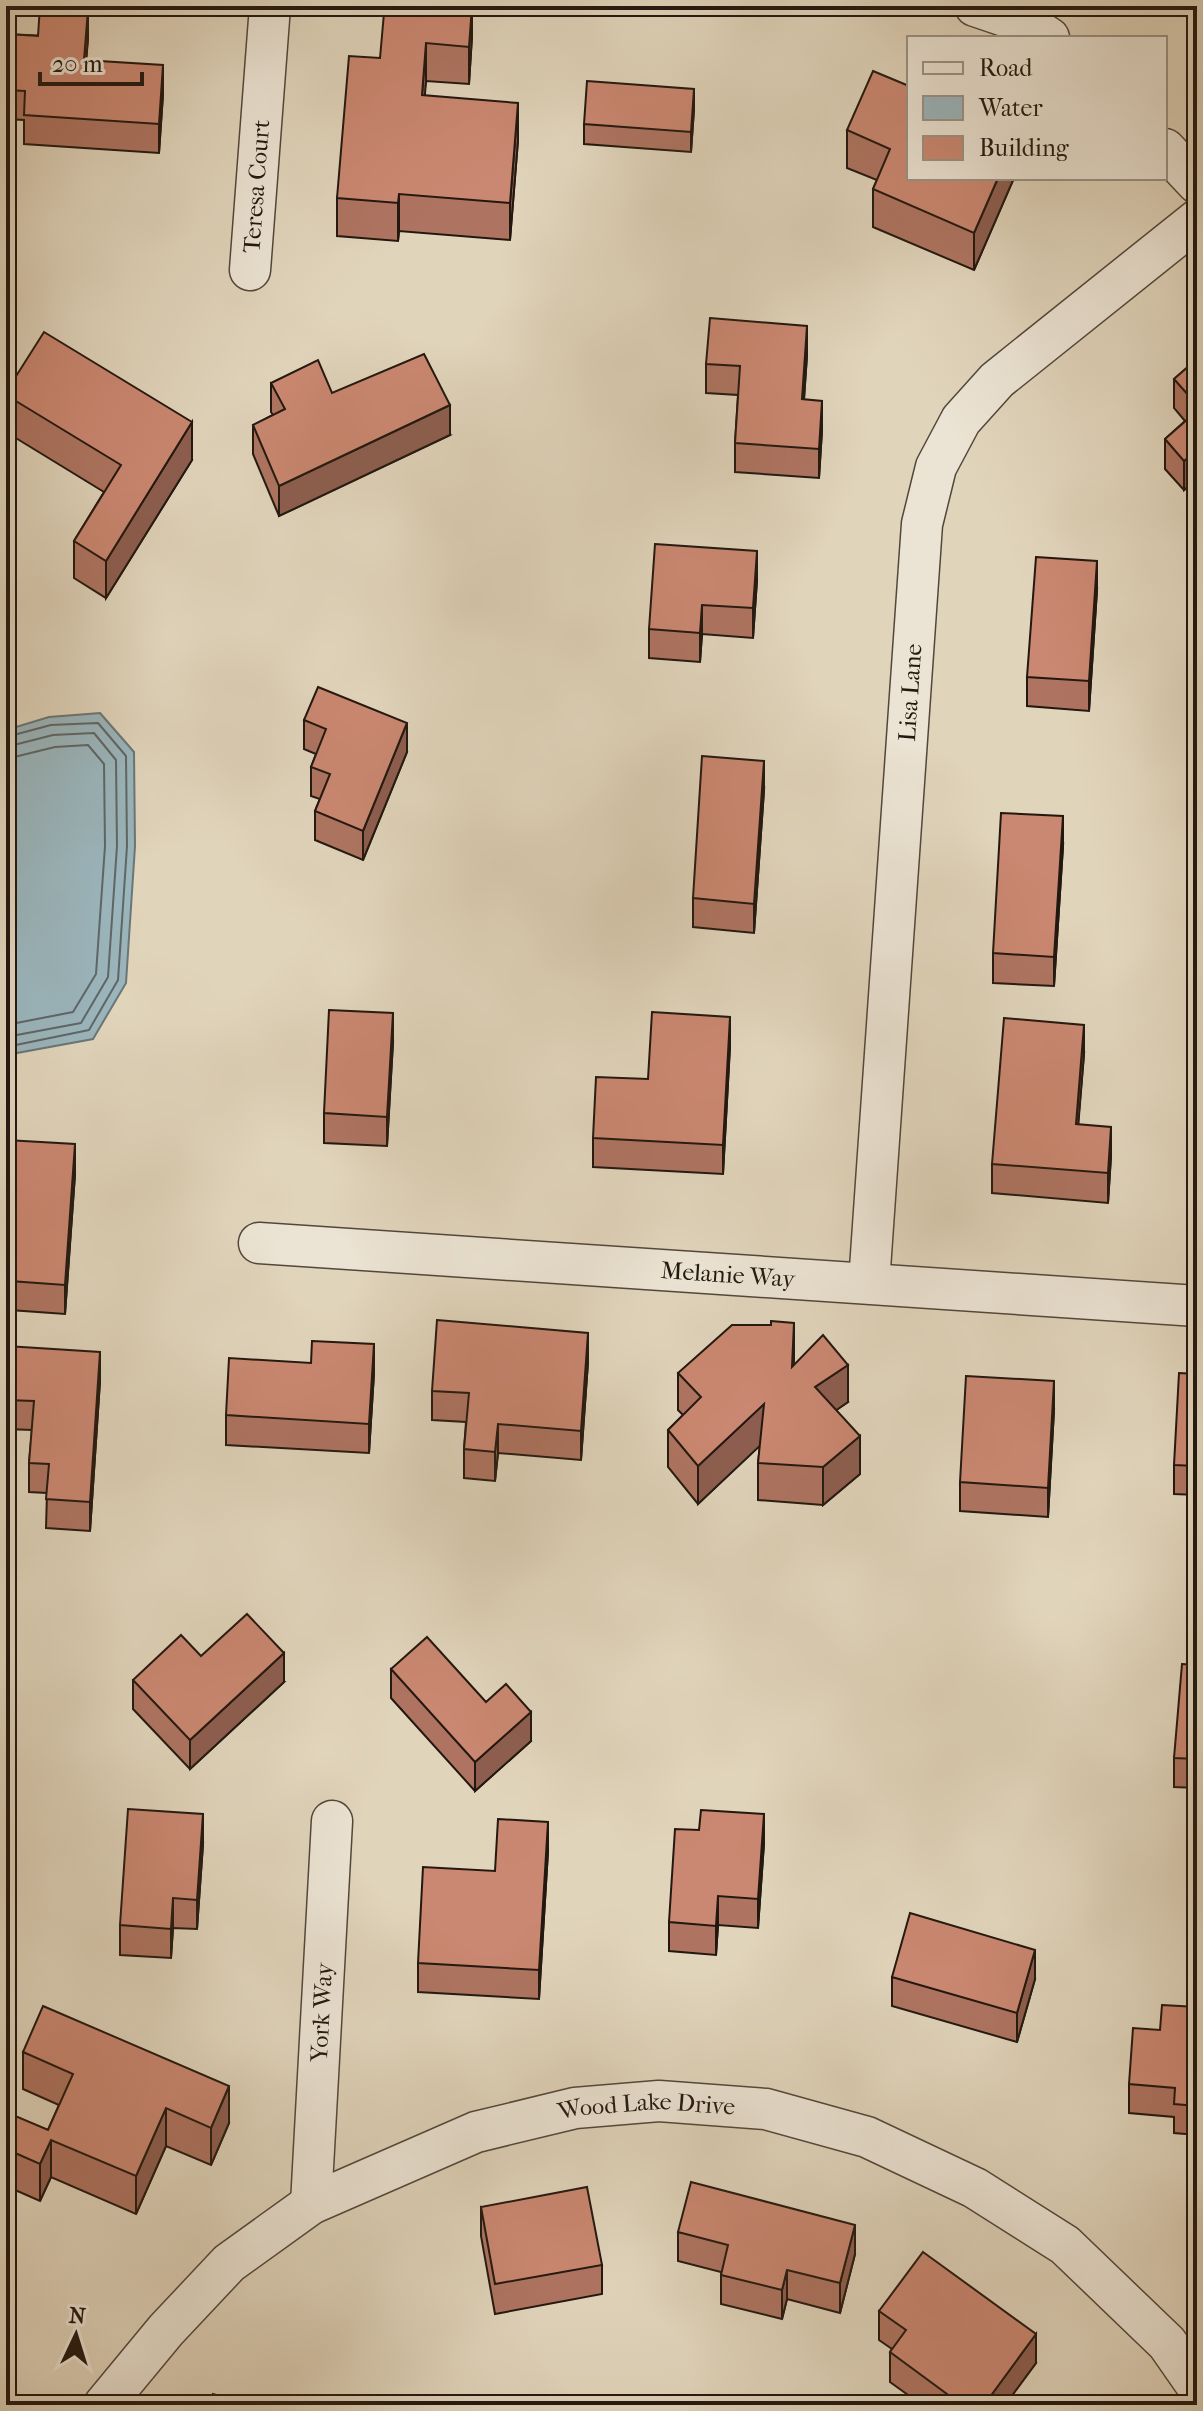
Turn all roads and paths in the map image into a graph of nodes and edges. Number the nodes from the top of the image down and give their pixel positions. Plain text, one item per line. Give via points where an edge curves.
1 (270, 6) edge
2 (975, 6) edge
3 (1046, 36) edge
4 (1167, 151) edge
5 (1197, 183) edge
6 (1197, 220) edge
7 (250, 270) dead end
8 (259, 1243) dead end
9 (869, 1283) junction
10 (1197, 1306) edge
11 (332, 1821) dead end
12 (311, 2204) junction
13 (1197, 2386) edge
14 (104, 2405) edge

1 - 7 street, Teresa Court
2 - 3 street via 1028,24
4 - 5 street
6 - 9 street, Lisa Lane via 997,380 961,420 936,467 922,524
8 - 9 street, Melanie Way
9 - 10 street, Melanie Way
11 - 12 street, York Way
12 - 13 street, Wood Lake Drive via 476,2132 575,2108 659,2101 766,2109 867,2137 975,2188 1065,2245 1167,2343
12 - 14 street, Wood Lake Drive via 229,2263

